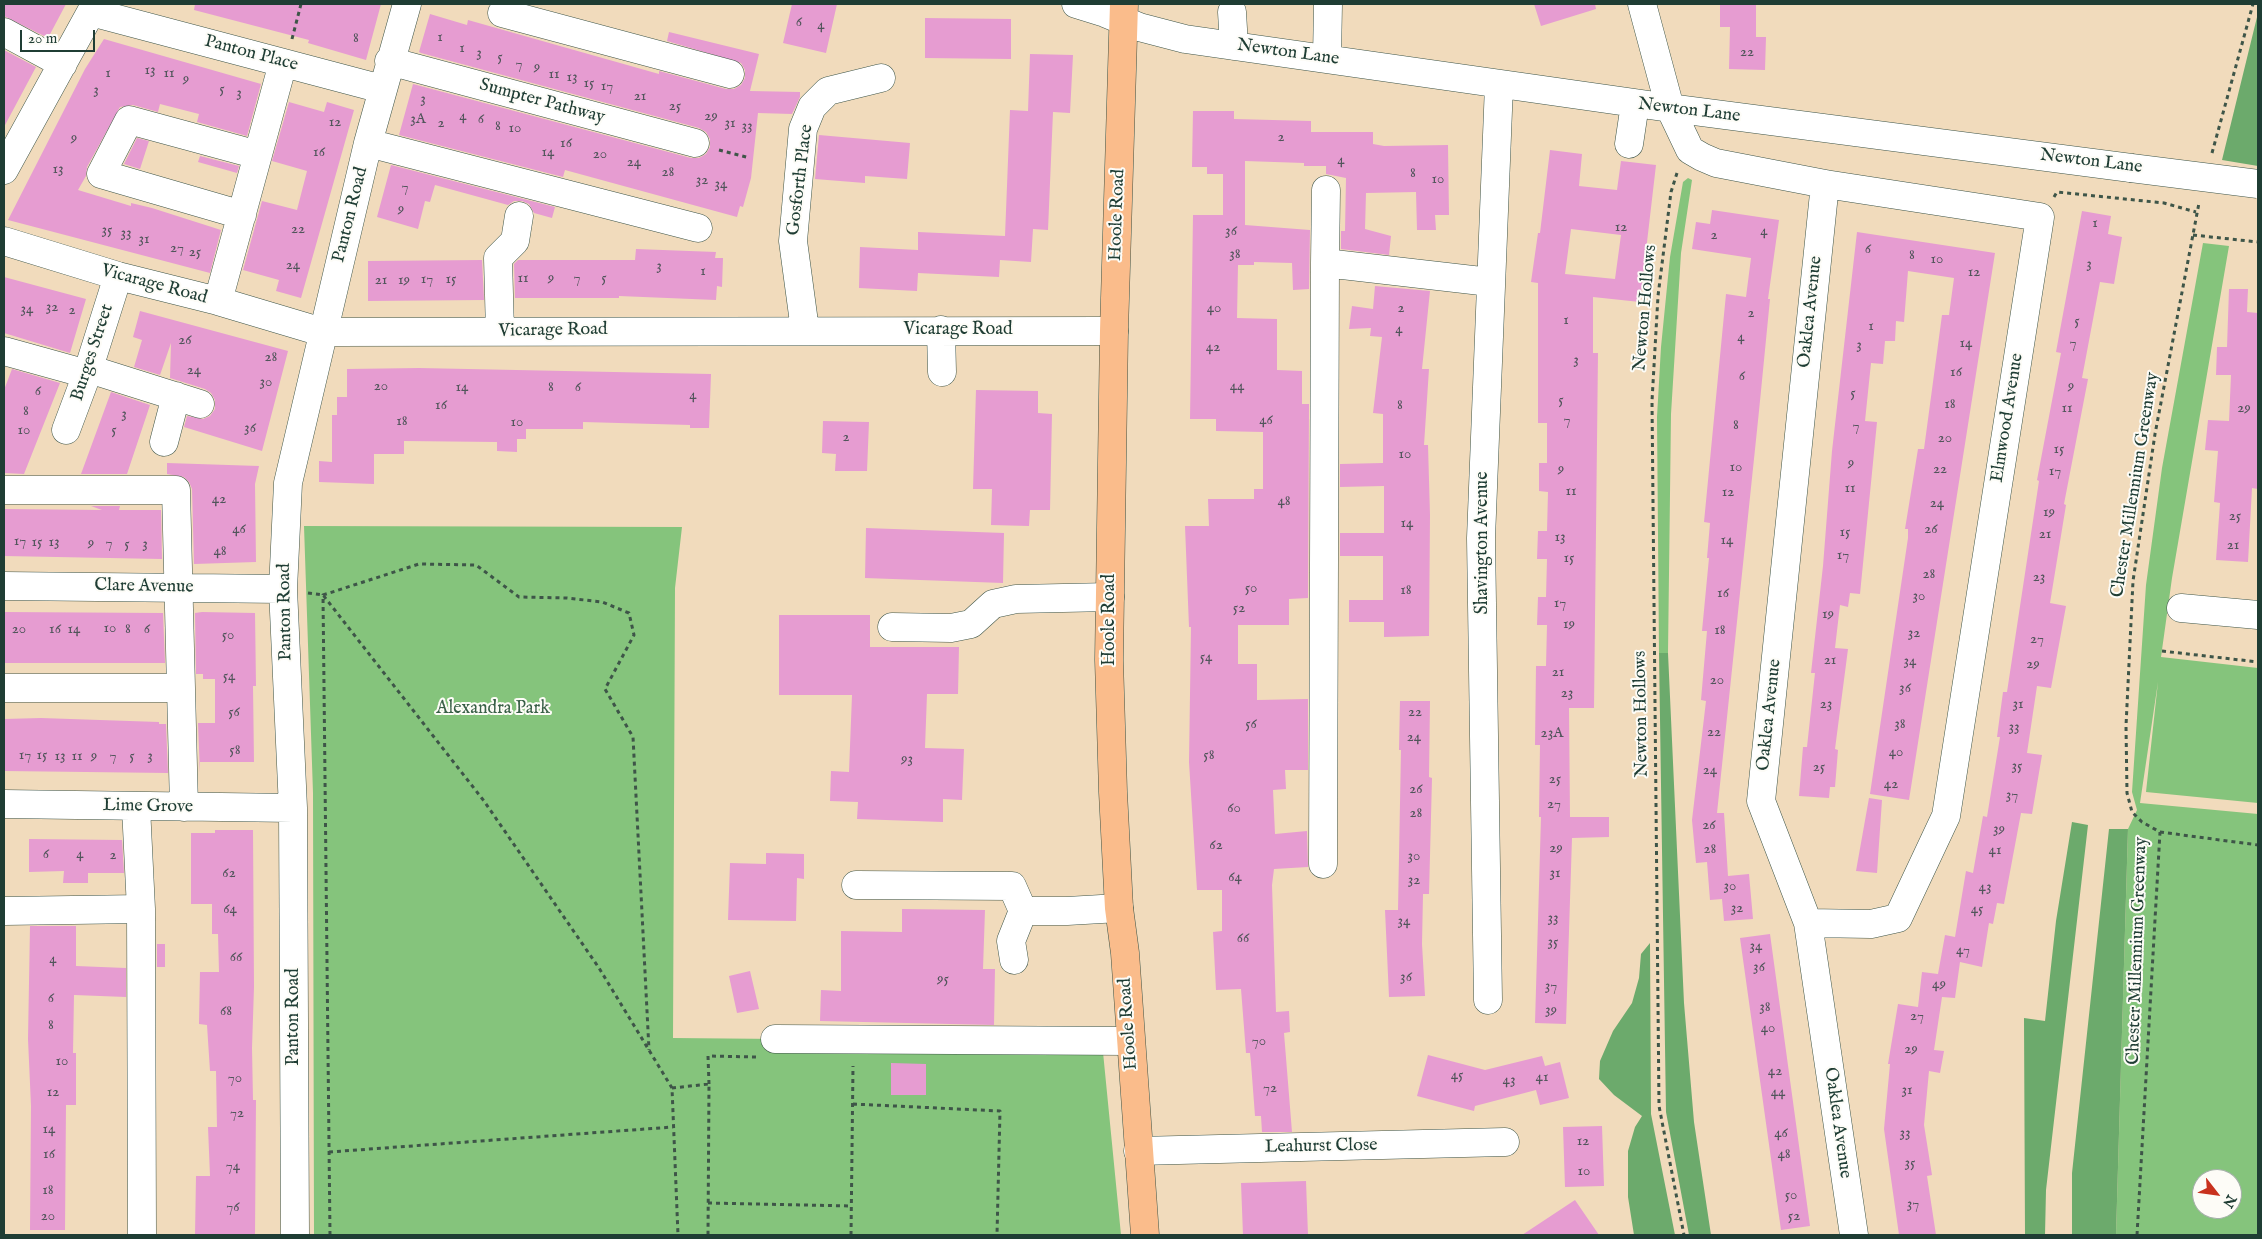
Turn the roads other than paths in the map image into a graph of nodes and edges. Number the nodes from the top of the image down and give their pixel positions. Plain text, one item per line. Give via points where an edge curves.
1 (407, 4) edge
2 (1076, 4) edge
3 (1328, 4) edge
4 (1642, 4) edge
5 (1124, 12) edge
6 (1232, 12) dead end
7 (502, 13) dead end
8 (4, 32) edge
9 (1234, 46) junction
10 (1327, 58) junction
11 (389, 61) junction
12 (284, 63) junction
13 (63, 64) junction
14 (730, 74) dead end
15 (881, 78) dead end
16 (1499, 85) junction
17 (382, 89) junction
18 (1635, 104) junction
19 (1670, 108) junction
20 (368, 143) junction
21 (695, 143) road end
22 (1629, 144) dead end
23 (258, 155) junction
24 (4, 170) edge
25 (1825, 184) junction
26 (2258, 184) edge
27 (1326, 190) dead end
28 (242, 215) junction
29 (519, 216) dead end
30 (698, 228) dead end
31 (4, 241) edge
32 (1325, 263) junction
33 (118, 276) junction
34 (1490, 282) junction
35 (218, 301) junction
36 (805, 330) junction
37 (941, 330) junction
38 (1114, 331) junction
39 (322, 332) junction
40 (500, 332) junction
41 (4, 351) edge
42 (88, 371) junction
43 (942, 372) dead end
44 (66, 430) dead end
45 (164, 442) dead end
46 (4, 490) edge
47 (4, 586) edge
48 (178, 588) junction
49 (283, 589) junction
50 (1110, 597) junction
51 (2181, 608) dead end
52 (2258, 615) edge
53 (892, 627) dead end
54 (4, 688) edge
55 (180, 688) junction
56 (4, 804) edge
57 (136, 807) junction
58 (184, 807) junction
59 (293, 808) junction
60 (1323, 864) dead end
61 (856, 885) dead end
62 (1119, 908) junction
63 (141, 909) junction
64 (4, 911) edge
65 (1023, 911) junction
66 (1808, 923) junction
67 (1014, 960) dead end
68 (1488, 1000) dead end
69 (1130, 1042) junction
70 (771, 1048) road end
71 (1505, 1142) dead end
72 (1138, 1151) junction
73 (142, 1235) edge
74 (296, 1235) edge
75 (1145, 1235) edge
76 (1854, 1235) edge

1 - 11 street, Panton Road
2 - 5 street, Newton Lane
3 - 10 street
4 - 19 street
5 - 9 street, Newton Lane via 1139,27 1184,39
5 - 38 highway, Hoole Road
6 - 9 street
7 - 14 street
8 - 13 street
9 - 10 street, Newton Lane
10 - 16 street, Newton Lane
11 - 17 street, Panton Road
11 - 21 street, Sumpter Pathway
12 - 13 street, Panton Place via 92,12
12 - 17 street, Panton Place
12 - 23 street
13 - 24 street
15 - 36 street, Gosforth Place via 828,91 812,107 803,129 793,241
16 - 18 street, Newton Lane
16 - 34 street, Shavington Avenue via 1505,188
17 - 20 street, Panton Road
18 - 19 street, Newton Lane
18 - 22 street
19 - 25 street via 1690,150 1702,157 1716,163
19 - 26 street, Newton Lane, bridge
20 - 30 street
20 - 39 street, Panton Road
23 - 28 street
23 - 28 street via 129,120 101,174
25 - 66 street, Oaklea Avenue via 1761,801
25 - 66 street, Elmwood Avenue via 2040,217 1946,816 1898,918 1871,924
27 - 32 street
28 - 35 street
29 - 40 street via 515,241 498,258
31 - 33 street, Vicarage Road
32 - 34 street
32 - 60 street
33 - 35 street, Vicarage Road
33 - 42 street, Burges Street
34 - 68 street, Shavington Avenue via 1481,538
35 - 39 street, Vicarage Road
36 - 37 street, Vicarage Road
36 - 40 street, Vicarage Road
37 - 38 street, Vicarage Road
37 - 43 street
38 - 50 highway, Hoole Road
39 - 40 street, Vicarage Road
39 - 49 street, Panton Road via 288,483
41 - 42 street
42 - 44 street, Burges Street
42 - 45 street via 188,400
46 - 48 street via 176,490
47 - 48 street, Clare Avenue
48 - 49 street, Clare Avenue
48 - 55 street
49 - 59 street, Panton Road
50 - 53 street via 1016,599 993,604 971,624 951,628
50 - 62 highway, Hoole Road via 1112,792
51 - 52 street
54 - 55 street
55 - 58 street
56 - 57 street, Lime Grove
57 - 58 street, Lime Grove
57 - 63 street
58 - 59 street, Lime Grove
59 - 74 street, Panton Road
61 - 65 street via 1012,886
62 - 65 street
62 - 69 highway, Hoole Road
63 - 64 street
63 - 73 street
65 - 67 street via 1011,941
66 - 76 street, Oaklea Avenue
69 - 70 street
69 - 72 highway, Hoole Road
71 - 72 street, Leahurst Close
72 - 75 highway, Hoole Road

